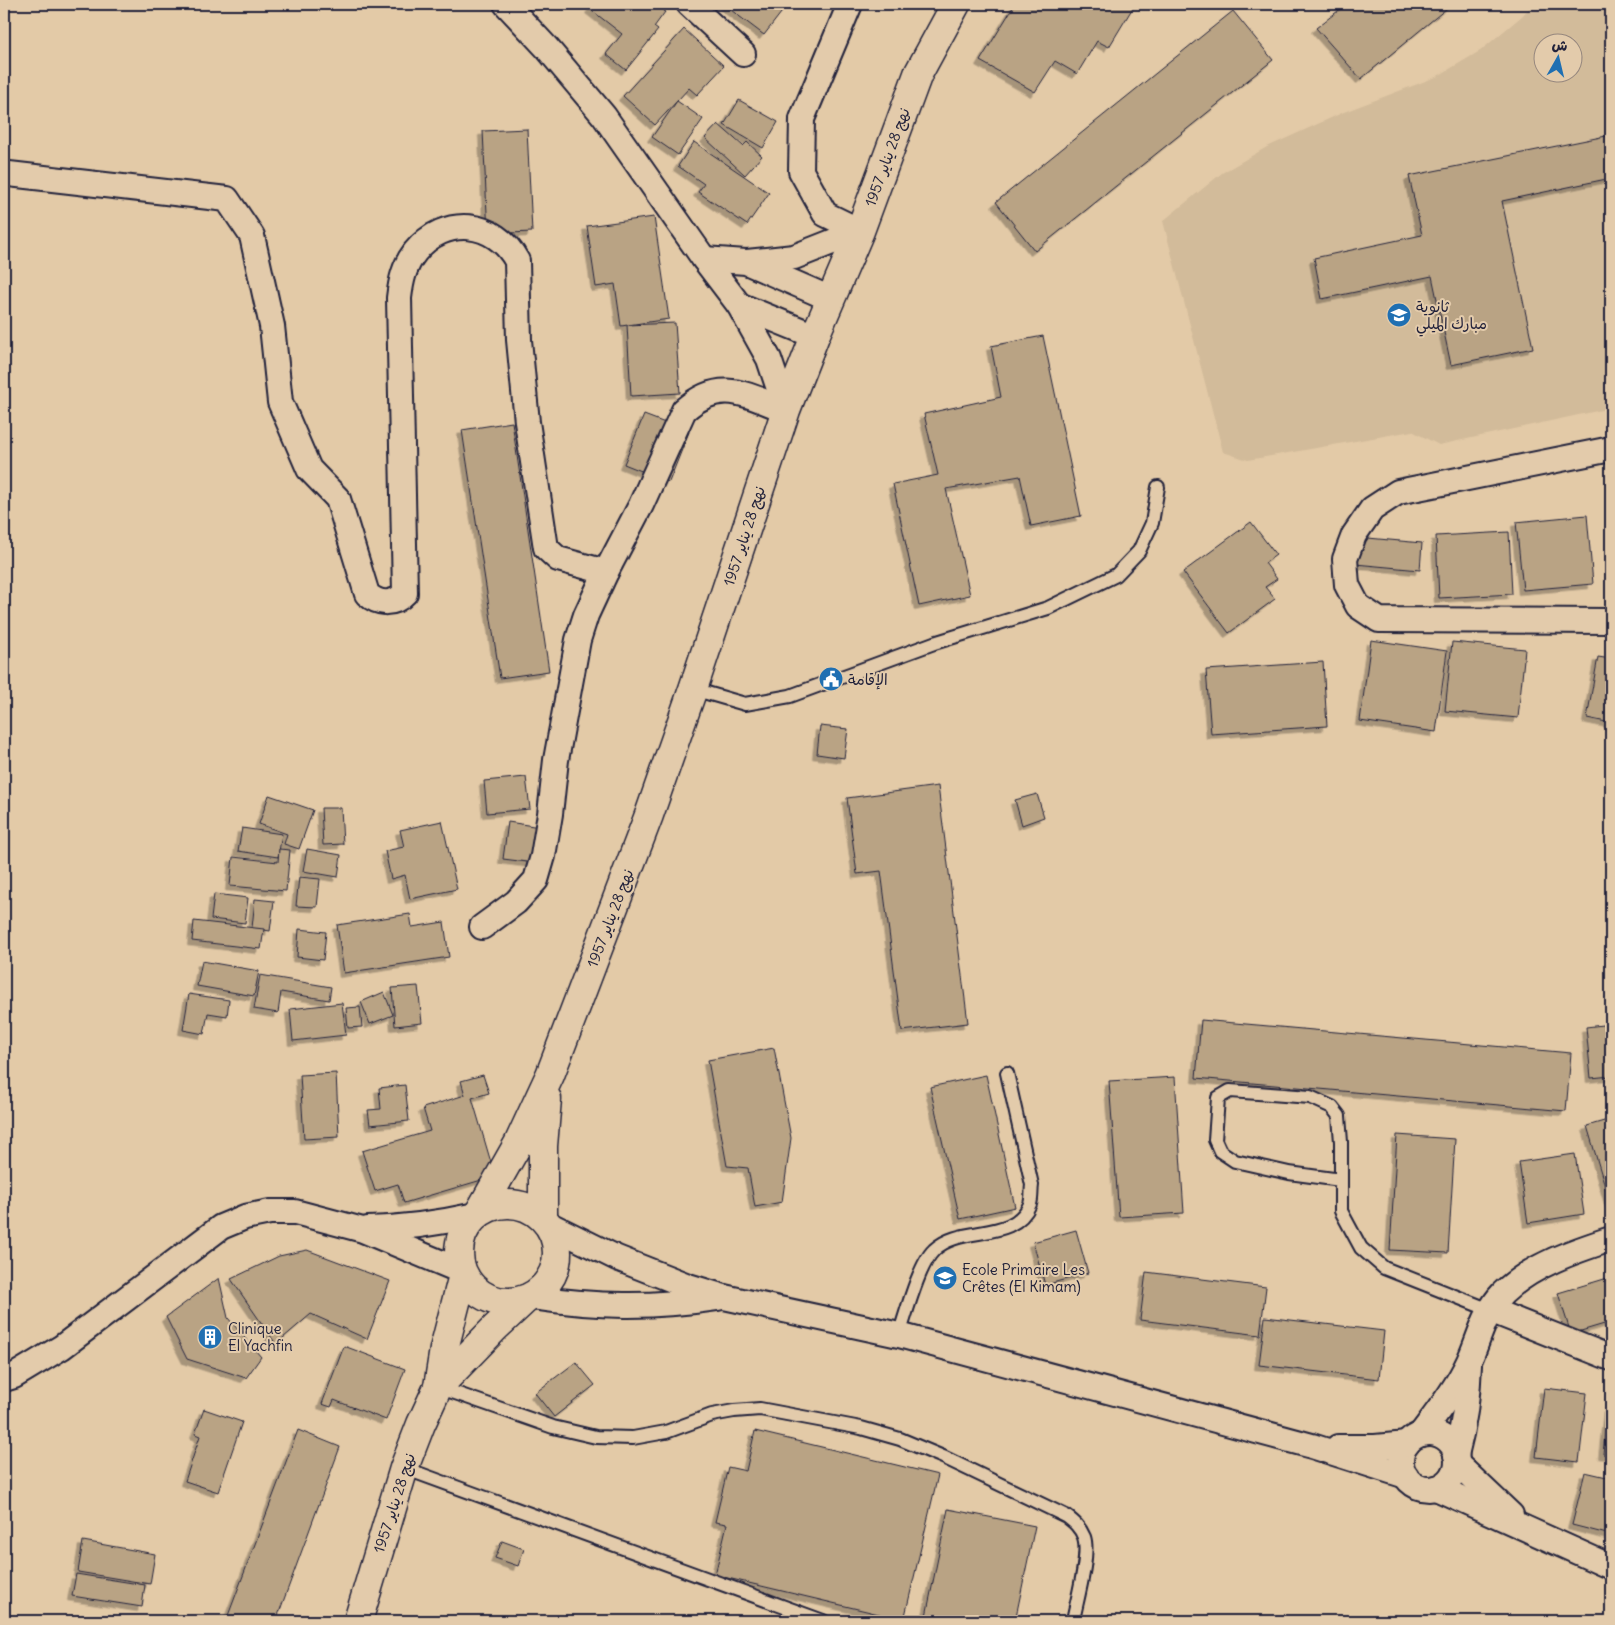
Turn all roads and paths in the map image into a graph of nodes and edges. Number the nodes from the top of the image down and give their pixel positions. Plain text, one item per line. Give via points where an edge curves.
1 (506, 4) edge
2 (689, 4) edge
3 (850, 4) edge
4 (956, 4) edge
5 (743, 54) dead end
6 (9, 174) dead end
7 (860, 231) junction
8 (704, 259) junction
9 (746, 262) junction
10 (831, 299) junction
11 (739, 305) junction
12 (815, 336) junction
13 (786, 410) junction
14 (1611, 449) edge
15 (1158, 487) dead end
16 (606, 572) junction
17 (1611, 621) edge
18 (693, 689) junction
19 (482, 927) dead end
20 (1007, 1073) dead end
21 (550, 1075) junction
22 (1341, 1180) junction
23 (478, 1213) junction
24 (546, 1221) junction
25 (363, 1230) junction
26 (1611, 1239) edge
27 (462, 1273) junction
28 (724, 1297) junction
29 (528, 1298) junction
30 (1490, 1310) junction
31 (899, 1334) junction
32 (1611, 1358) edge
33 (1469, 1360) junction
34 (4, 1379) edge
35 (438, 1387) junction
36 (1414, 1439) junction
37 (1312, 1446) junction
38 (1456, 1460) junction
39 (404, 1468) junction
40 (1406, 1476) junction
41 (1436, 1488) junction
42 (1526, 1528) junction
43 (1611, 1567) edge
44 (1073, 1620) edge
45 (358, 1621) edge
46 (823, 1621) edge

1 - 8 street via 604,116
2 - 5 street
3 - 7 street via 802,119 801,171 825,214
4 - 7 street, نهج 28 يناير 1957 via 918,74
6 - 16 street via 227,199 252,236 272,326 280,402 308,469 338,499 367,594 386,603 405,593 401,282 416,251 443,231 467,226 492,233 511,250 517,261 519,340 527,422 546,548 558,559
7 - 9 street via 794,256
7 - 10 street, نهج 28 يناير 1957
8 - 9 street
8 - 11 street
9 - 10 street
10 - 12 street, نهج 28 يناير 1957
11 - 12 street
11 - 13 street via 769,359
12 - 13 street, نهج 28 يناير 1957
13 - 16 street via 725,391 702,397 684,410
13 - 18 street, نهج 28 يناير 1957
14 - 17 street via 1398,492 1372,509 1354,535 1345,560 1347,585 1358,606 1379,620
15 - 18 lane via 1152,523 1140,551 1116,575 1048,608 934,643 790,696 745,704
16 - 19 street via 578,640 556,760 545,848 536,880 516,902
18 - 21 street, نهج 28 يناير 1957
20 - 31 lane via 1032,1185 1030,1202 1022,1217 1008,1226 958,1237 934,1249 925,1260
21 - 23 street, نهج 28 يناير 1957 via 518,1144
21 - 24 street, نهج 28 يناير 1957 via 543,1146
22 - 22 lane via 1339,1116 1332,1107 1310,1097 1230,1092 1218,1098 1215,1140 1220,1151 1234,1161
22 - 30 lane via 1342,1211 1361,1248 1384,1268
23 - 24 street via 496,1205 513,1203 529,1208
23 - 25 street via 439,1223
23 - 27 street via 459,1240
24 - 28 street via 626,1261
24 - 29 street via 558,1250 556,1264 542,1289
25 - 27 street
25 - 34 street via 295,1212 245,1217 221,1227 62,1347
26 - 30 street via 1572,1251 1527,1274
27 - 29 street via 474,1289 490,1299 507,1303
27 - 35 street, نهج 28 يناير 1957
28 - 29 street via 637,1306
28 - 31 street
29 - 35 street, نهج 28 يناير 1957
30 - 32 street
30 - 33 street
31 - 37 street
33 - 36 street via 1453,1388
33 - 38 street via 1464,1424
35 - 39 street, نهج 28 يناير 1957
35 - 44 lane via 553,1427 596,1437 633,1438 666,1432 712,1415 760,1409 861,1428 900,1439 1058,1512 1078,1525 1086,1551
36 - 37 street via 1375,1447
36 - 38 street via 1439,1435 1453,1447
36 - 40 street via 1402,1457
37 - 40 street
38 - 41 street via 1453,1477
38 - 42 street
39 - 45 street, نهج 28 يناير 1957
39 - 46 lane
40 - 41 street via 1419,1487
41 - 42 street
42 - 43 street

